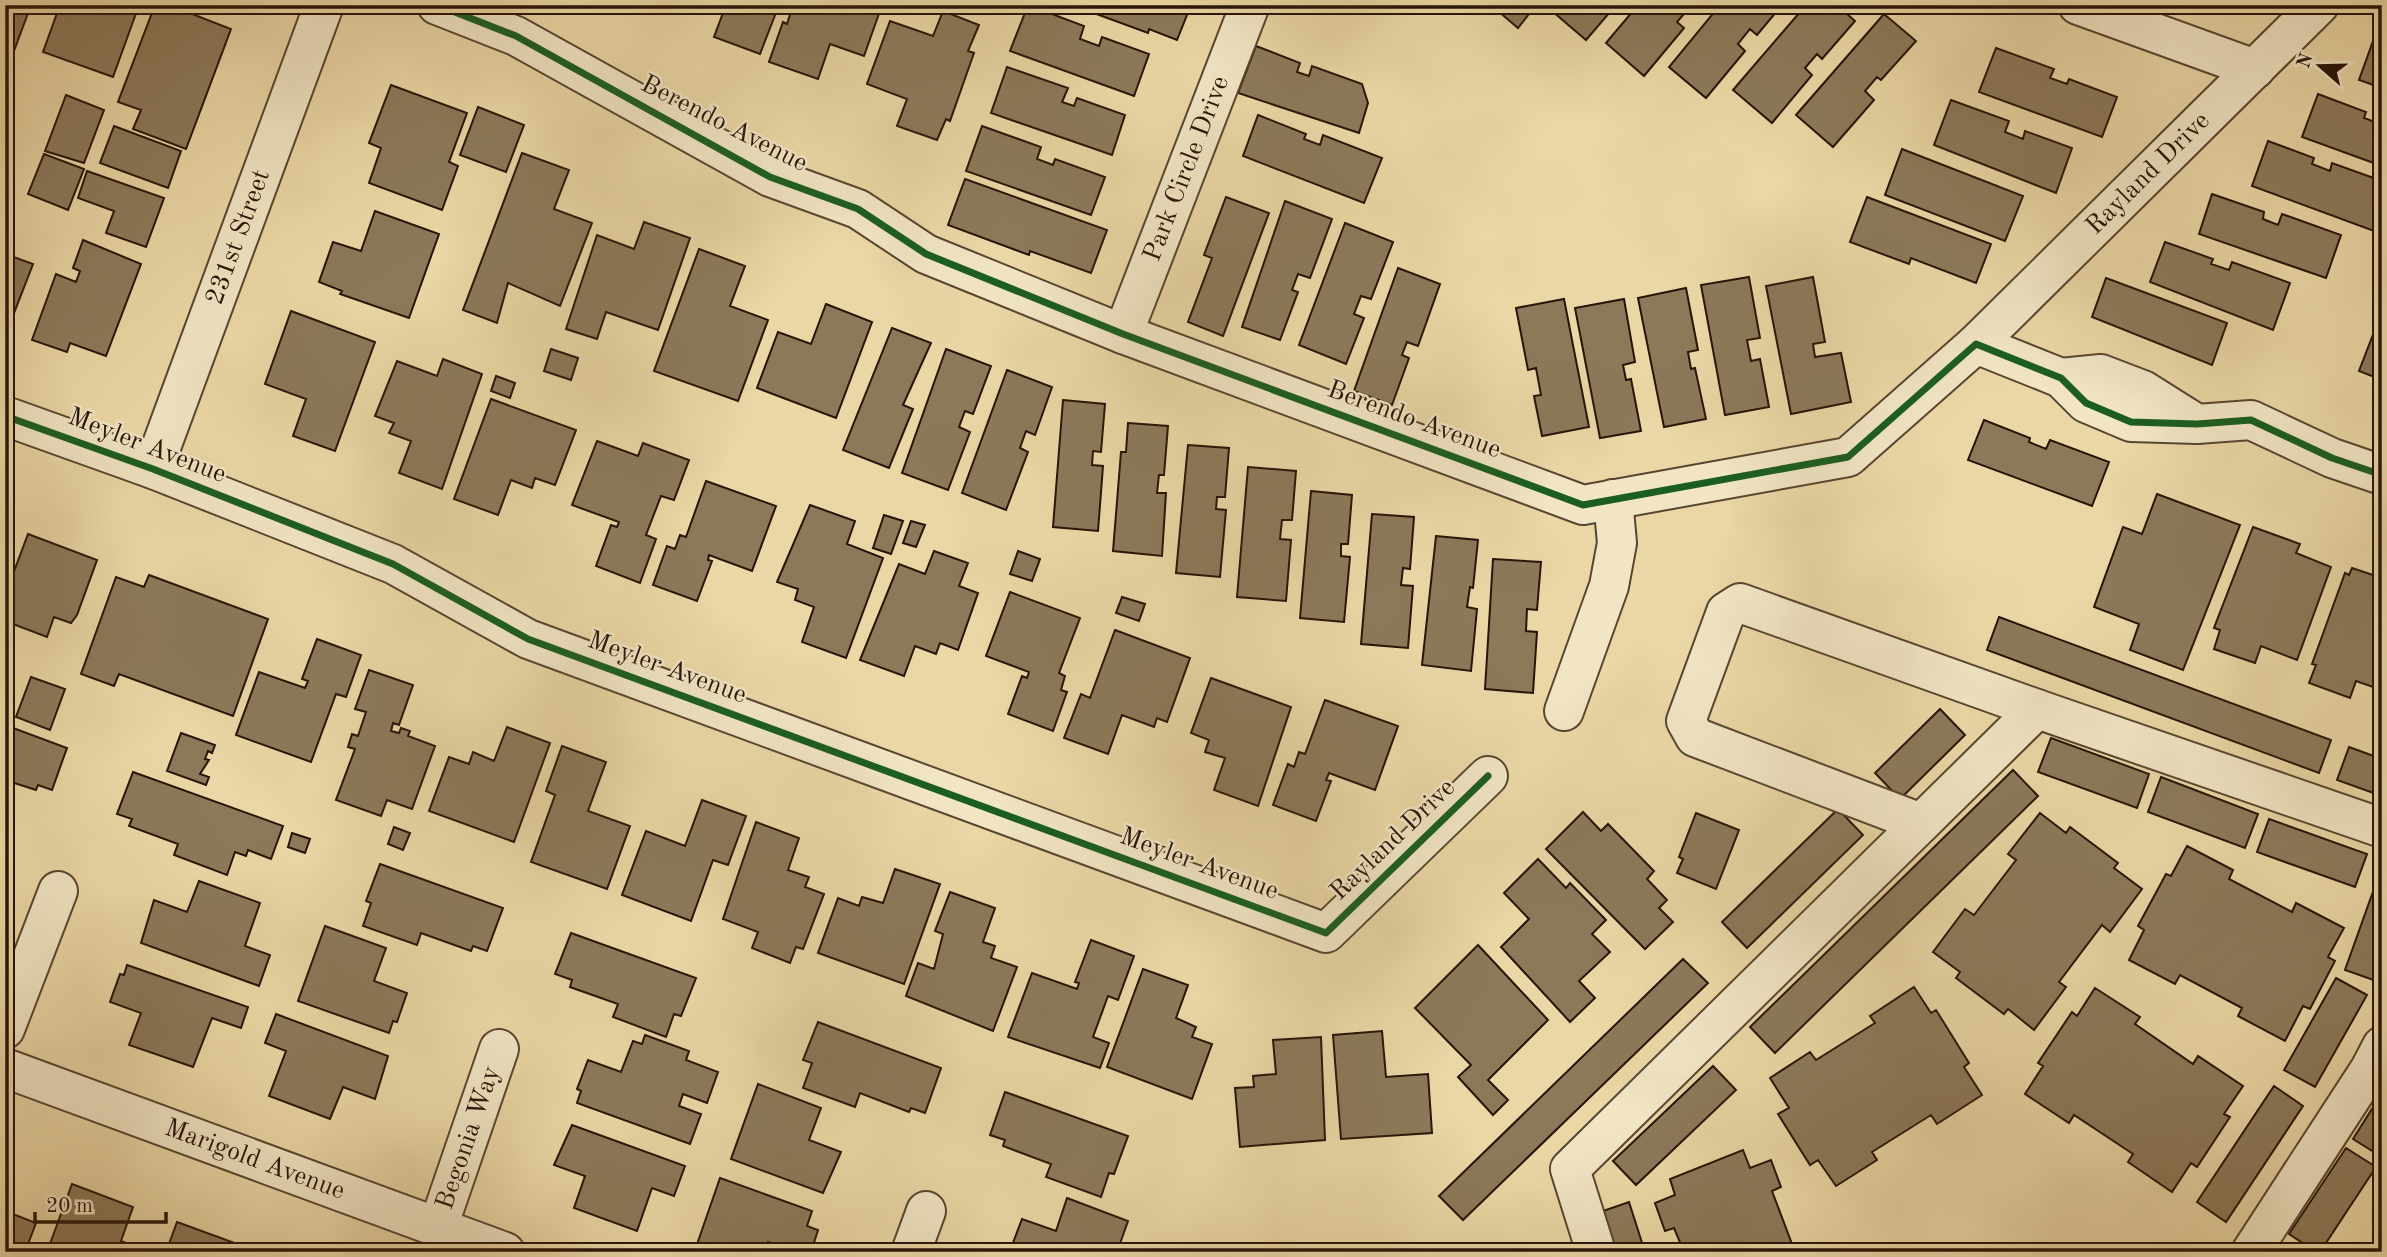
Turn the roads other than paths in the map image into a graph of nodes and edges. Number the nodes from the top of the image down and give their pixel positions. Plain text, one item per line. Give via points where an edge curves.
1 (324, 5) edge
2 (437, 5) edge
3 (1250, 5) edge
4 (2078, 5) edge
5 (2319, 5) edge
6 (2255, 69) junction
7 (1123, 334) junction
8 (1976, 344) junction
9 (5, 416) edge
10 (153, 469) junction
11 (2382, 475) edge
12 (1613, 499) junction
13 (2036, 709) junction
14 (1564, 711) dead end
15 (1488, 776) dead end
16 (1921, 823) junction
17 (2382, 828) edge
18 (58, 891) dead end
19 (1326, 933) joint
20 (5, 1028) edge
21 (2382, 1046) edge
22 (499, 1049) dead end
23 (5, 1068) edge
24 (926, 1211) dead end
25 (438, 1227) junction
26 (505, 1252) edge
27 (911, 1252) edge
28 (1596, 1252) edge
29 (2251, 1252) edge

1 - 10 street, 231st Street
2 - 7 street, Berendo Avenue via 516,36 771,177 858,209 926,254
3 - 7 street, Park Circle Drive
4 - 6 street
5 - 6 street, Rayland Drive
6 - 8 street, Rayland Drive
7 - 12 street, Berendo Avenue via 1583,505
8 - 11 street via 2061,378 2101,374 2143,390 2197,424 2250,420 2332,458
8 - 12 street, Berendo Avenue via 1847,457
9 - 10 street, Meyler Avenue
10 - 19 street, Meyler Avenue via 393,564 528,639
12 - 14 street via 1617,543 1609,586
13 - 16 street
13 - 16 street via 1740,603 1726,612 1686,721 1695,737
13 - 17 street
15 - 19 street, Rayland Drive
16 - 28 street via 1570,1169
18 - 20 street
21 - 29 street
22 - 25 street, Begonia Way
23 - 25 street, Marigold Avenue
24 - 27 street
25 - 26 street, Marigold Avenue

